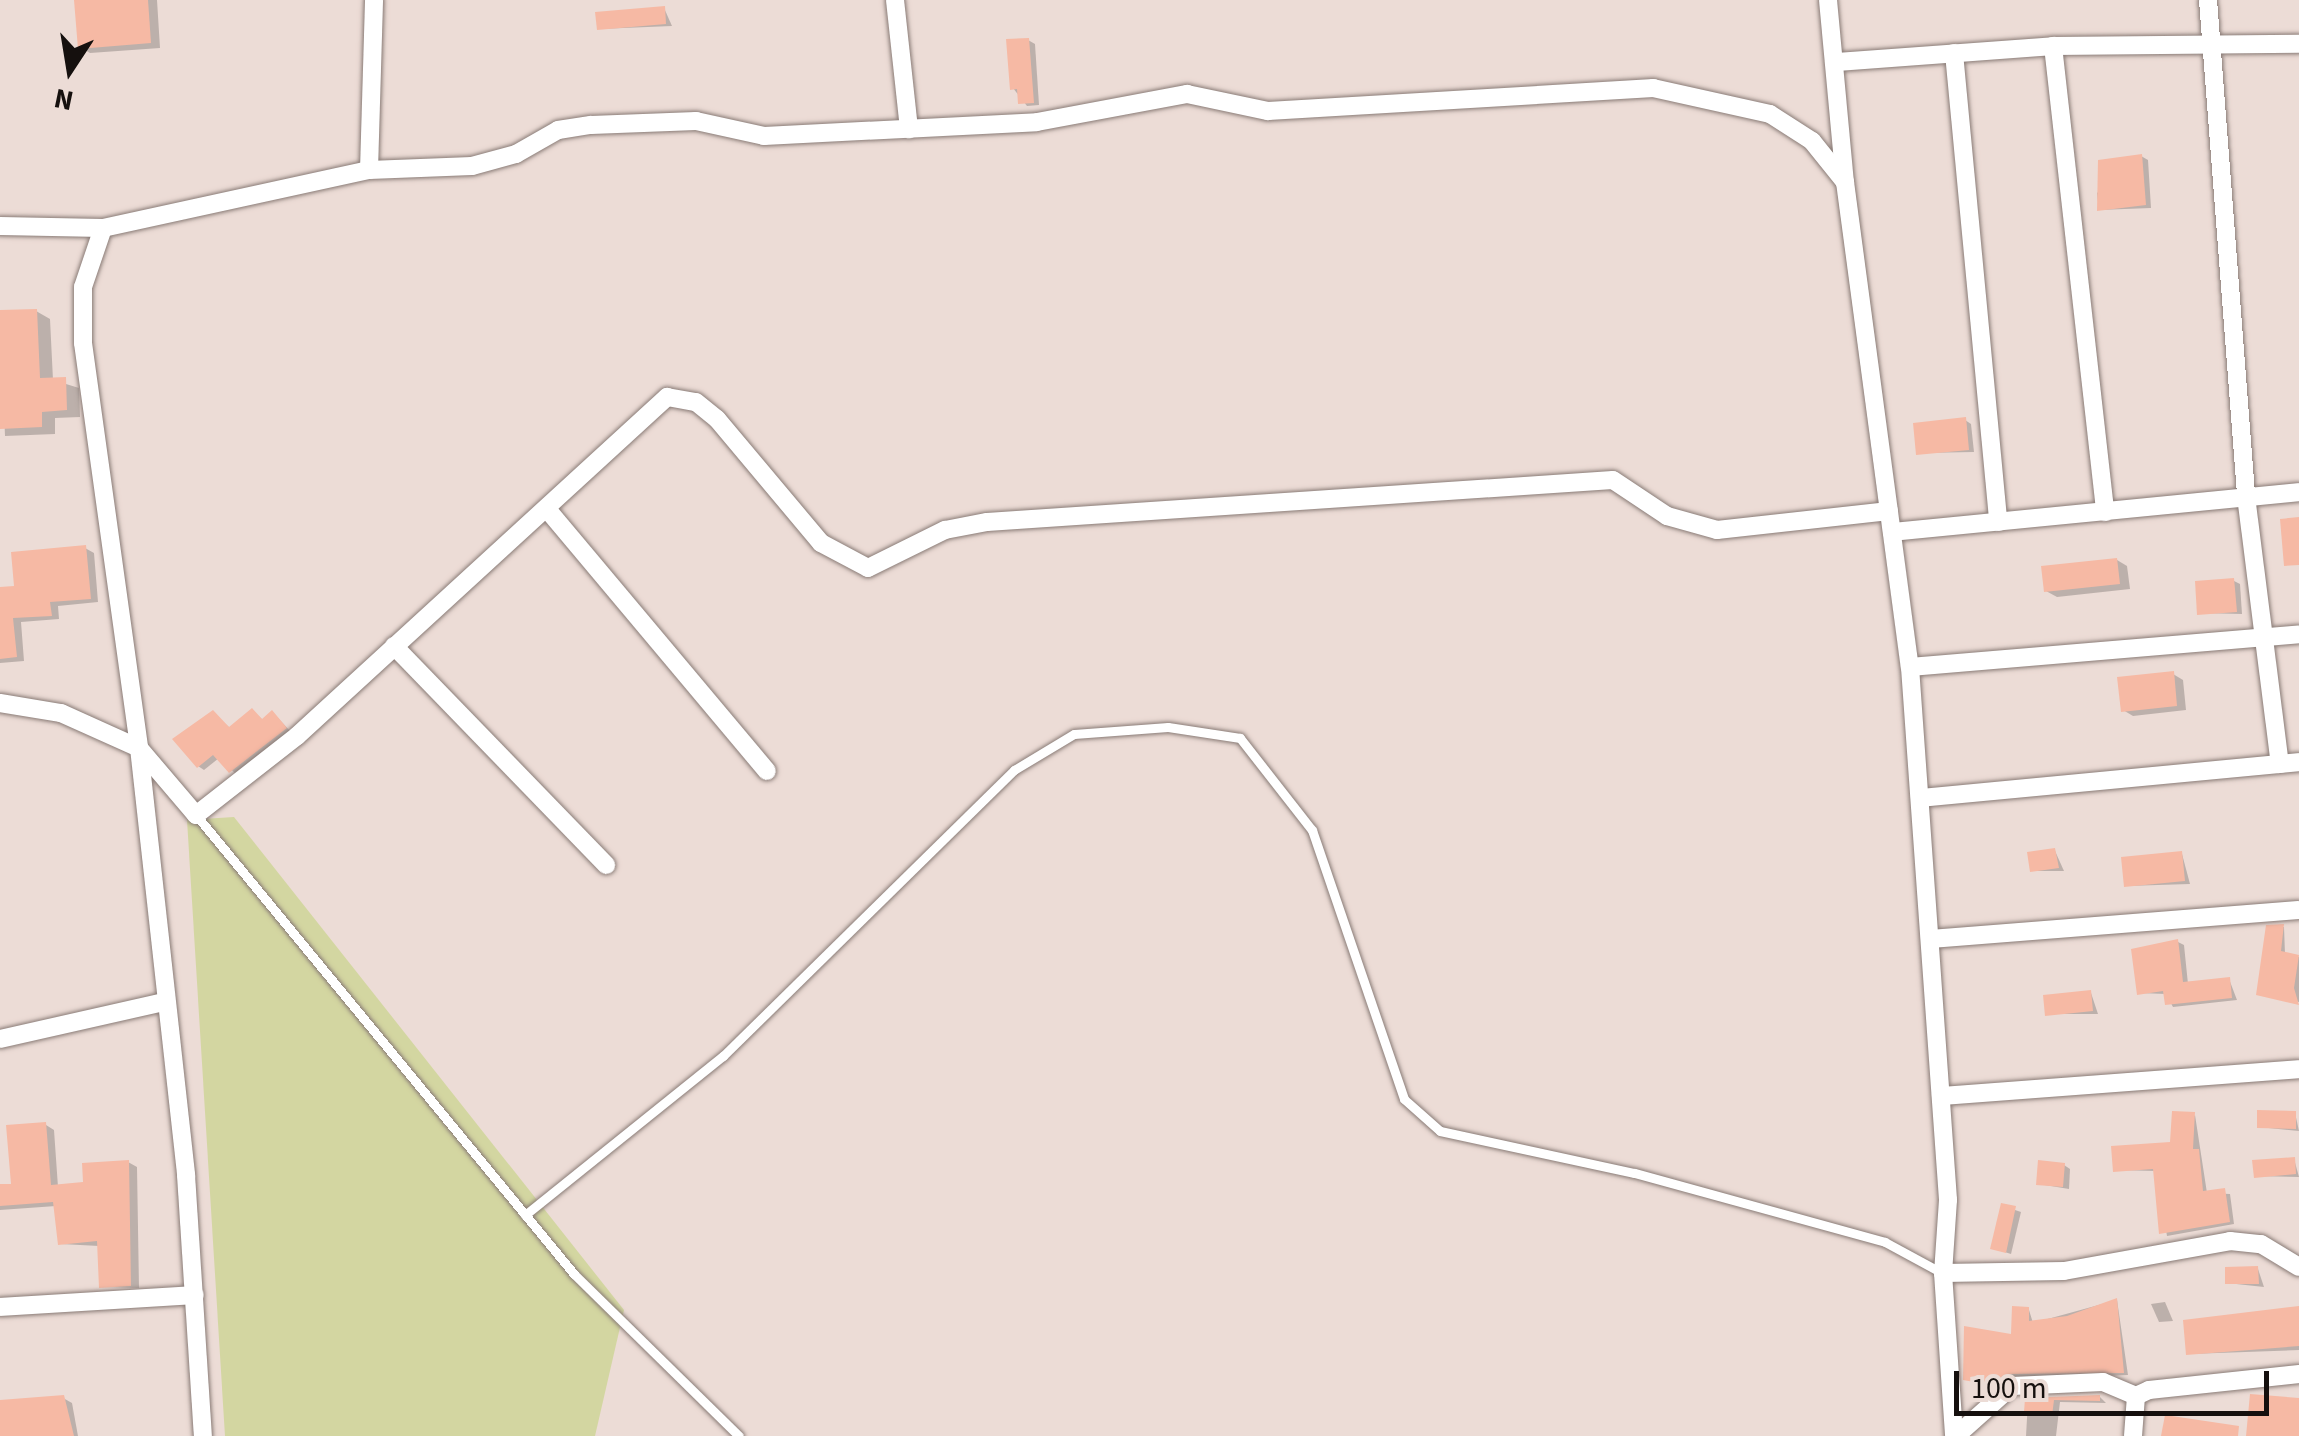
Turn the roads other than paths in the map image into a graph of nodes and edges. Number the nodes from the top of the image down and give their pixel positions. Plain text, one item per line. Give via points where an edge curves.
1 (374, 0) edge
2 (895, 0) edge
3 (1828, 0) edge
4 (2208, 0) edge
5 (2299, 44) edge
6 (2053, 46) junction
7 (2214, 48) junction
8 (1954, 53) junction
9 (1836, 62) junction
10 (910, 130) junction
11 (369, 170) junction
12 (1845, 182) junction
13 (0, 226) edge
14 (103, 228) junction
15 (2299, 492) edge
16 (2246, 496) junction
17 (546, 509) junction
18 (1889, 511) junction
19 (2105, 512) junction
20 (1998, 522) junction
21 (1892, 532) junction
22 (2299, 634) edge
23 (2268, 635) junction
24 (394, 646) junction
25 (1910, 668) junction
26 (0, 703) edge
27 (139, 748) junction
28 (2289, 763) edge
29 (767, 770) dead end
30 (1920, 798) junction
31 (196, 814) junction
32 (606, 865) dead end
33 (2299, 910) edge
34 (1930, 939) junction
35 (164, 1002) junction
36 (0, 1038) edge
37 (2299, 1068) edge
38 (1940, 1096) junction
39 (524, 1215) junction
40 (2299, 1267) edge
41 (1943, 1273) junction
42 (195, 1295) junction
43 (0, 1308) edge
44 (2299, 1374) edge
45 (2136, 1396) junction
46 (204, 1436) edge
47 (739, 1436) edge
48 (1955, 1436) edge
49 (2133, 1436) edge

1 - 11 street
2 - 10 street
3 - 9 street
4 - 7 street
5 - 7 street
6 - 7 street
6 - 8 street
6 - 19 street
7 - 16 street
8 - 9 street
8 - 20 street
9 - 12 street
10 - 11 street via 764,136 696,121 591,125 558,130 516,154 472,166
10 - 12 street via 1037,122 1164,95 1268,111 1652,88 1770,114 1812,141
11 - 14 street
12 - 18 street
13 - 14 street
14 - 27 street via 83,287 82,343
15 - 16 street
16 - 19 street
16 - 23 street
17 - 18 street via 650,405 680,396 717,419 821,544 868,568 945,530 987,522 1612,480 1667,516 1717,530
17 - 24 street
17 - 29 street
18 - 21 street
19 - 20 street
20 - 21 street
21 - 25 street
22 - 23 street
23 - 25 street
23 - 28 street
24 - 31 street via 297,736
24 - 32 street
25 - 30 street
26 - 27 street via 61,713
27 - 31 street
27 - 35 street
28 - 30 street
30 - 34 street
31 - 39 lane
33 - 34 street
34 - 38 street
35 - 36 street
35 - 42 street
37 - 38 street
38 - 41 street via 1948,1200
39 - 41 lane via 723,1056 1014,770 1074,734 1168,726 1240,738 1312,830 1404,1099 1440,1132 1634,1173 1884,1242
39 - 47 lane via 574,1274
40 - 41 street via 2262,1244 2230,1242 2064,1271
41 - 48 street
42 - 43 street
42 - 46 street
44 - 45 street
45 - 48 street via 2103,1382 2012,1386
45 - 49 street

